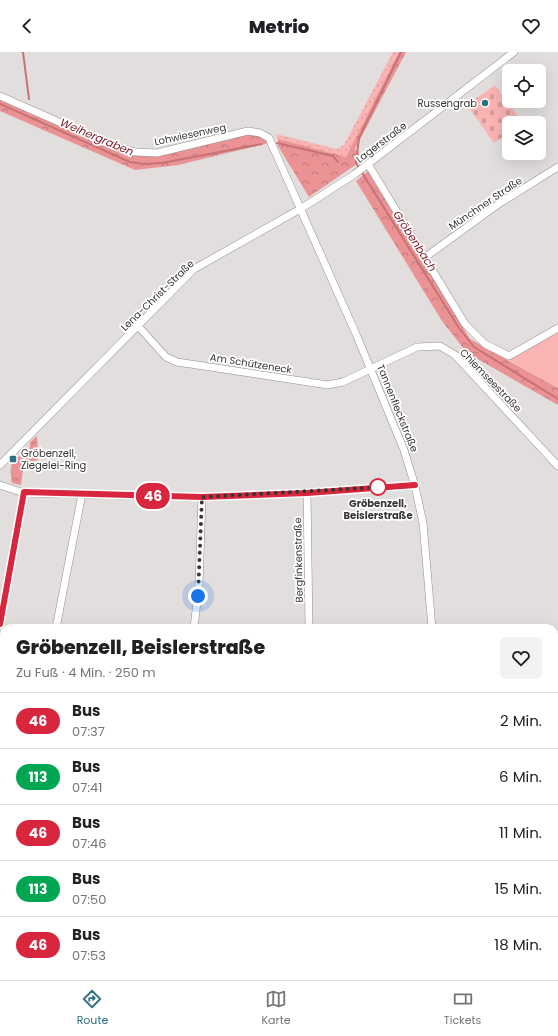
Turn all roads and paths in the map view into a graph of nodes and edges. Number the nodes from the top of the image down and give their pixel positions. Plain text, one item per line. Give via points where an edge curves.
1 (514, 52) edge
2 (0, 96) edge
3 (366, 166) junction
4 (558, 167) edge
5 (355, 174) joint
6 (302, 208) junction
7 (424, 258) junction
8 (138, 326) junction
9 (558, 328) edge
10 (372, 369) junction
11 (0, 465) edge
12 (558, 466) edge
13 (0, 485) edge
14 (415, 485) junction
15 (24, 492) junction
16 (307, 493) junction
17 (82, 494) junction
18 (202, 497) junction
19 (4, 582) edge
20 (0, 620) edge
21 (57, 624) edge
22 (194, 624) edge
23 (309, 624) edge
24 (432, 624) edge

1 - 3 street, Lagerstraße
2 - 6 street, Lohwiesenweg via 111,145 135,152 158,153 248,131 260,133 270,138
3 - 5 street, Lagerstraße
3 - 7 street
4 - 7 street, Münchner Straße via 500,203
5 - 6 street, Lena-Christ-Straße
6 - 8 street, Lena-Christ-Straße via 194,269
6 - 10 street, Tannenfleckstraße
7 - 9 street via 465,324 485,344 509,356
8 - 10 street, Am Schützeneck via 166,357 177,362 328,385 343,382
8 - 11 street, Lena-Christ-Straße
10 - 12 street, Chiemseestraße via 417,347 440,346 455,355
10 - 14 street, Tannenfleckstraße via 392,416
13 - 15 street
14 - 16 street
14 - 24 street, Tannenfleckstraße via 423,523
15 - 17 street
15 - 19 street
16 - 18 street
16 - 23 street, Bergfinkenstraße
17 - 18 street
17 - 21 street
18 - 22 street via 199,584
19 - 20 street

